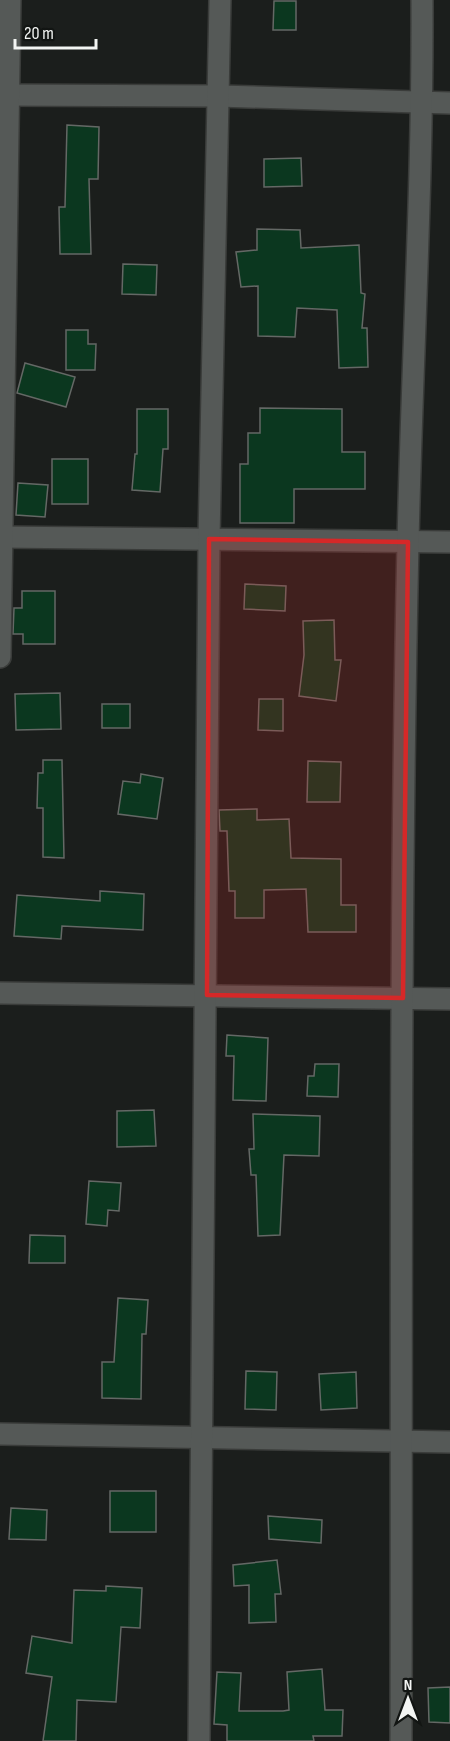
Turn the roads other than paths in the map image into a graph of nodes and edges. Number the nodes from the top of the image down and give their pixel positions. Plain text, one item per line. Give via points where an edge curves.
1 (10, 0) edge
2 (220, 0) edge
3 (422, 0) edge
4 (4, 95) edge
5 (219, 96) junction
6 (423, 102) junction
7 (450, 103) edge
8 (2, 537) edge
9 (209, 539) junction
10 (408, 542) junction
11 (450, 542) edge
12 (0, 657) edge
13 (0, 993) edge
14 (207, 995) junction
15 (403, 998) junction
16 (450, 999) edge
17 (0, 1434) edge
18 (200, 1437) junction
19 (402, 1441) junction
20 (450, 1442) edge
21 (199, 1741) edge
22 (401, 1741) edge

1 - 4 street
2 - 5 street
3 - 6 street
4 - 5 street
4 - 8 street
5 - 6 street
5 - 9 street
6 - 7 street
6 - 10 street
8 - 9 street
8 - 12 street
9 - 10 street
9 - 14 street
10 - 11 street
10 - 15 street
13 - 14 street
14 - 15 street
14 - 18 street
15 - 16 street
15 - 19 street
17 - 18 street
18 - 19 street
18 - 21 street
19 - 20 street
19 - 22 street

